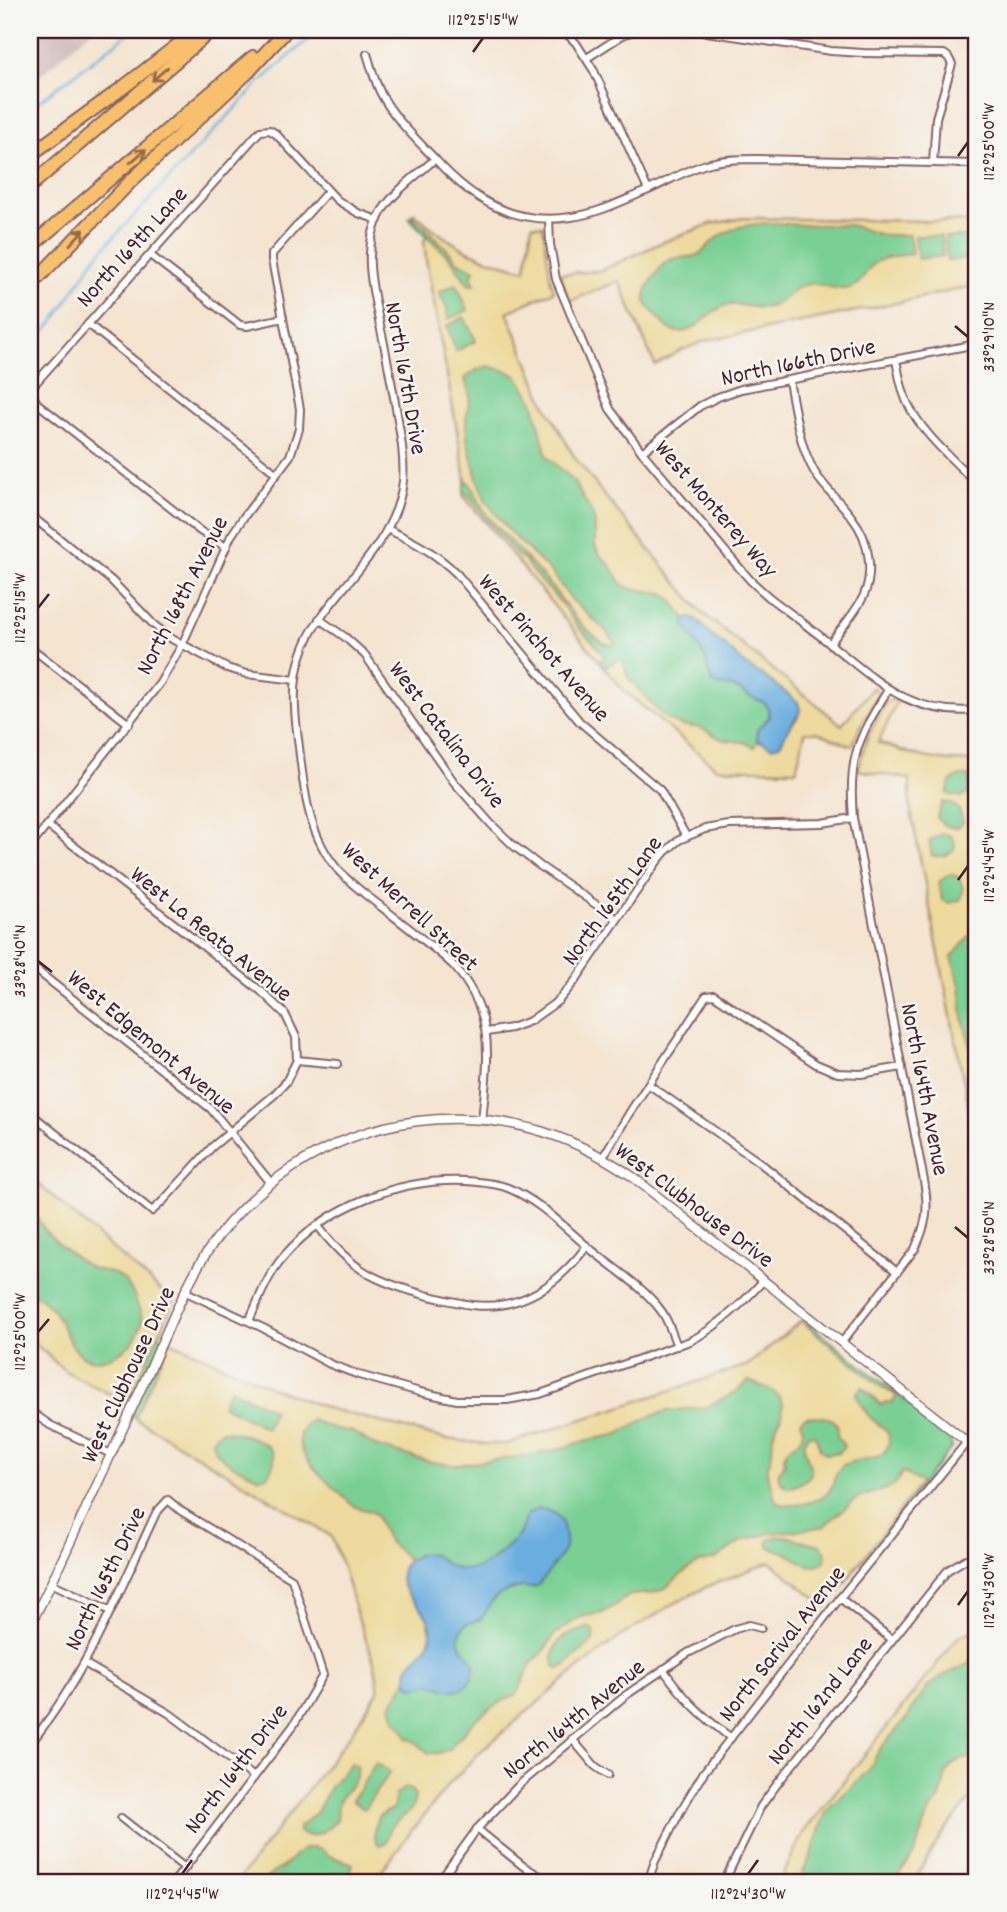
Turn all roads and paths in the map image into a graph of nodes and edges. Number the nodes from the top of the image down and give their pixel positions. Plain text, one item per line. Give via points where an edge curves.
1 (197, 30) edge
2 (212, 30) edge
3 (563, 30) edge
4 (635, 30) edge
5 (693, 30) edge
6 (286, 32) edge
7 (367, 54) dead end
8 (587, 58) junction
9 (30, 155) edge
10 (435, 159) junction
11 (933, 163) junction
12 (977, 164) edge
13 (30, 186) edge
14 (648, 190) junction
15 (328, 191) junction
16 (549, 219) junction
17 (378, 220) junction
18 (30, 247) edge
19 (150, 255) junction
20 (30, 286) edge
21 (283, 318) junction
22 (88, 324) junction
23 (977, 344) edge
24 (896, 360) junction
25 (789, 381) junction
26 (31, 394) edge
27 (642, 452) junction
28 (277, 474) junction
29 (977, 485) edge
30 (30, 515) edge
31 (387, 528) junction
32 (226, 547) junction
33 (319, 619) junction
34 (830, 644) junction
35 (182, 645) junction
36 (30, 647) edge
37 (296, 680) junction
38 (888, 690) junction
39 (977, 710) edge
40 (129, 724) junction
41 (853, 818) junction
42 (47, 825) junction
43 (686, 836) junction
44 (30, 847) edge
45 (617, 919) junction
46 (30, 965) edge
47 (486, 1032) junction
48 (297, 1059) junction
49 (338, 1064) dead end
50 (902, 1067) junction
51 (648, 1084) junction
52 (30, 1113) edge
53 (482, 1120) junction
54 (231, 1133) junction
55 (603, 1157) junction
56 (271, 1183) junction
57 (318, 1226) junction
58 (587, 1246) junction
59 (897, 1272) junction
60 (764, 1280) junction
61 (186, 1292) junction
62 (249, 1321) junction
63 (842, 1342) junction
64 (677, 1346) junction
65 (30, 1411) edge
66 (967, 1442) junction
67 (977, 1450) edge
68 (111, 1454) junction
69 (966, 1559) dead end
70 (51, 1583) junction
71 (840, 1598) junction
72 (111, 1611) junction
73 (30, 1625) edge
74 (761, 1628) dead end
75 (891, 1639) junction
76 (84, 1663) junction
77 (663, 1669) junction
78 (323, 1675) joint
79 (731, 1738) junction
80 (572, 1740) junction
81 (30, 1744) edge
82 (608, 1775) dead end
83 (254, 1777) junction
84 (121, 1818) dead end
85 (477, 1829) junction
86 (185, 1868) junction
87 (174, 1882) edge
88 (439, 1882) edge
89 (550, 1882) edge
90 (648, 1882) edge
91 (724, 1882) edge

1 - 9 highway
2 -> 13 highway
3 - 8 street
4 - 8 street
5 - 11 street via 831,51 944,54 951,61 951,71 936,118
18 -> 6 highway
20 -> 6 highway
7 - 10 street via 384,99
8 - 14 street
10 - 16 street via 471,194 496,208
10 - 17 street, North 167th Drive via 394,197
11 - 12 street
11 - 14 street via 739,159 694,169
14 - 16 street via 596,211
15 - 17 street via 350,209
15 - 19 street, North 169th Lane via 276,134 266,130 258,133
15 - 21 street, North 168th Avenue via 272,254
16 - 27 street, West Monterey Way via 558,285 610,409
17 - 31 street, North 167th Drive via 370,269 404,472
19 - 21 street via 240,325
19 - 22 street, North 169th Lane
21 - 28 street, North 168th Avenue via 300,420 294,447
22 - 26 street, North 169th Lane
22 - 28 street
23 - 24 street, North 166th Drive
24 - 25 street, North 166th Drive
24 - 29 street via 900,383 917,420
25 - 27 street, North 166th Drive via 718,397
25 - 34 street via 808,459 855,520 869,557 865,593
26 - 32 street via 38,404
27 - 34 street, West Monterey Way via 751,581
28 - 32 street, North 168th Avenue
30 - 35 street via 112,580 154,625
31 - 33 street, North 167th Drive
31 - 43 street, West Pinchot Avenue via 452,569 580,722 660,790
32 - 35 street, North 168th Avenue
33 - 37 street, North 167th Drive via 303,651
33 - 45 street, West Catalina Drive via 365,655 454,782 491,824 540,866
34 - 38 street, West Monterey Way
35 - 37 street via 236,671
35 - 40 street, North 168th Avenue
36 - 40 street
37 - 47 street, West Merrell Street via 306,802 324,851 345,878 460,973 478,1002
38 - 39 street, West Monterey Way via 936,708
38 - 41 street via 856,751 851,784
40 - 42 street, North 168th Avenue
41 - 43 street, North 165th Lane via 715,827
41 - 50 street, North 164th Avenue
42 - 44 street, North 168th Avenue
42 - 48 street, West La Reata Avenue via 261,991 285,1014 296,1037
43 - 45 street, North 165th Lane via 656,863
45 - 47 street, North 165th Lane via 550,1009 520,1025
46 - 54 street, West Edgemont Avenue via 211,1109
47 - 53 street, West Merrell Street
48 - 49 street
48 - 54 street via 280,1089
50 - 51 street via 838,1073 816,1064 714,995 706,996
50 - 59 street, North 164th Avenue via 927,1214 915,1248
51 - 55 street
51 - 59 street via 766,1166
52 - 54 street via 152,1211
53 - 55 street, West Clubhouse Drive via 549,1133
53 - 56 street, West Clubhouse Drive via 443,1119 382,1128 324,1150
54 - 56 street, West Edgemont Avenue
55 - 60 street, West Clubhouse Drive
56 - 61 street, West Clubhouse Drive via 224,1229
57 - 58 street via 359,1202 396,1189 478,1182 529,1199
57 - 58 street via 341,1255 379,1281 475,1305 511,1302 545,1288
57 - 62 street via 275,1267
58 - 64 street via 653,1301
59 - 63 street, North 164th Avenue
60 - 63 street, West Clubhouse Drive
60 - 64 street via 709,1330
61 - 62 street
61 - 68 street, West Clubhouse Drive
62 - 64 street via 344,1370 420,1392 474,1401 540,1394
63 - 66 street, West Clubhouse Drive
65 - 68 street
66 - 67 street, West Clubhouse Drive
66 - 71 street, North Sarival Avenue
68 - 70 street, West Clubhouse Drive
69 - 75 street, North 162nd Lane via 948,1570
70 - 72 street
70 - 73 street, West Clubhouse Drive
71 - 75 street
71 - 79 street, North Sarival Avenue
72 - 76 street, North 165th Drive
72 - 78 street, North 165th Drive via 156,1513 167,1500 292,1579
74 - 77 street, North 164th Avenue via 735,1629
75 - 91 street, North 162nd Lane via 761,1806
76 - 81 street, North 165th Drive
76 - 83 street via 170,1714
77 - 79 street via 700,1714
77 - 80 street, North 164th Avenue
78 - 83 street, North 164th Drive via 293,1726
79 - 90 street, North Sarival Avenue via 680,1812
80 - 82 street
80 - 85 street, North 164th Avenue
83 - 86 street, North 164th Drive
84 - 86 street
85 - 88 street, North 164th Avenue
85 - 89 street
86 - 87 street, North 164th Drive

